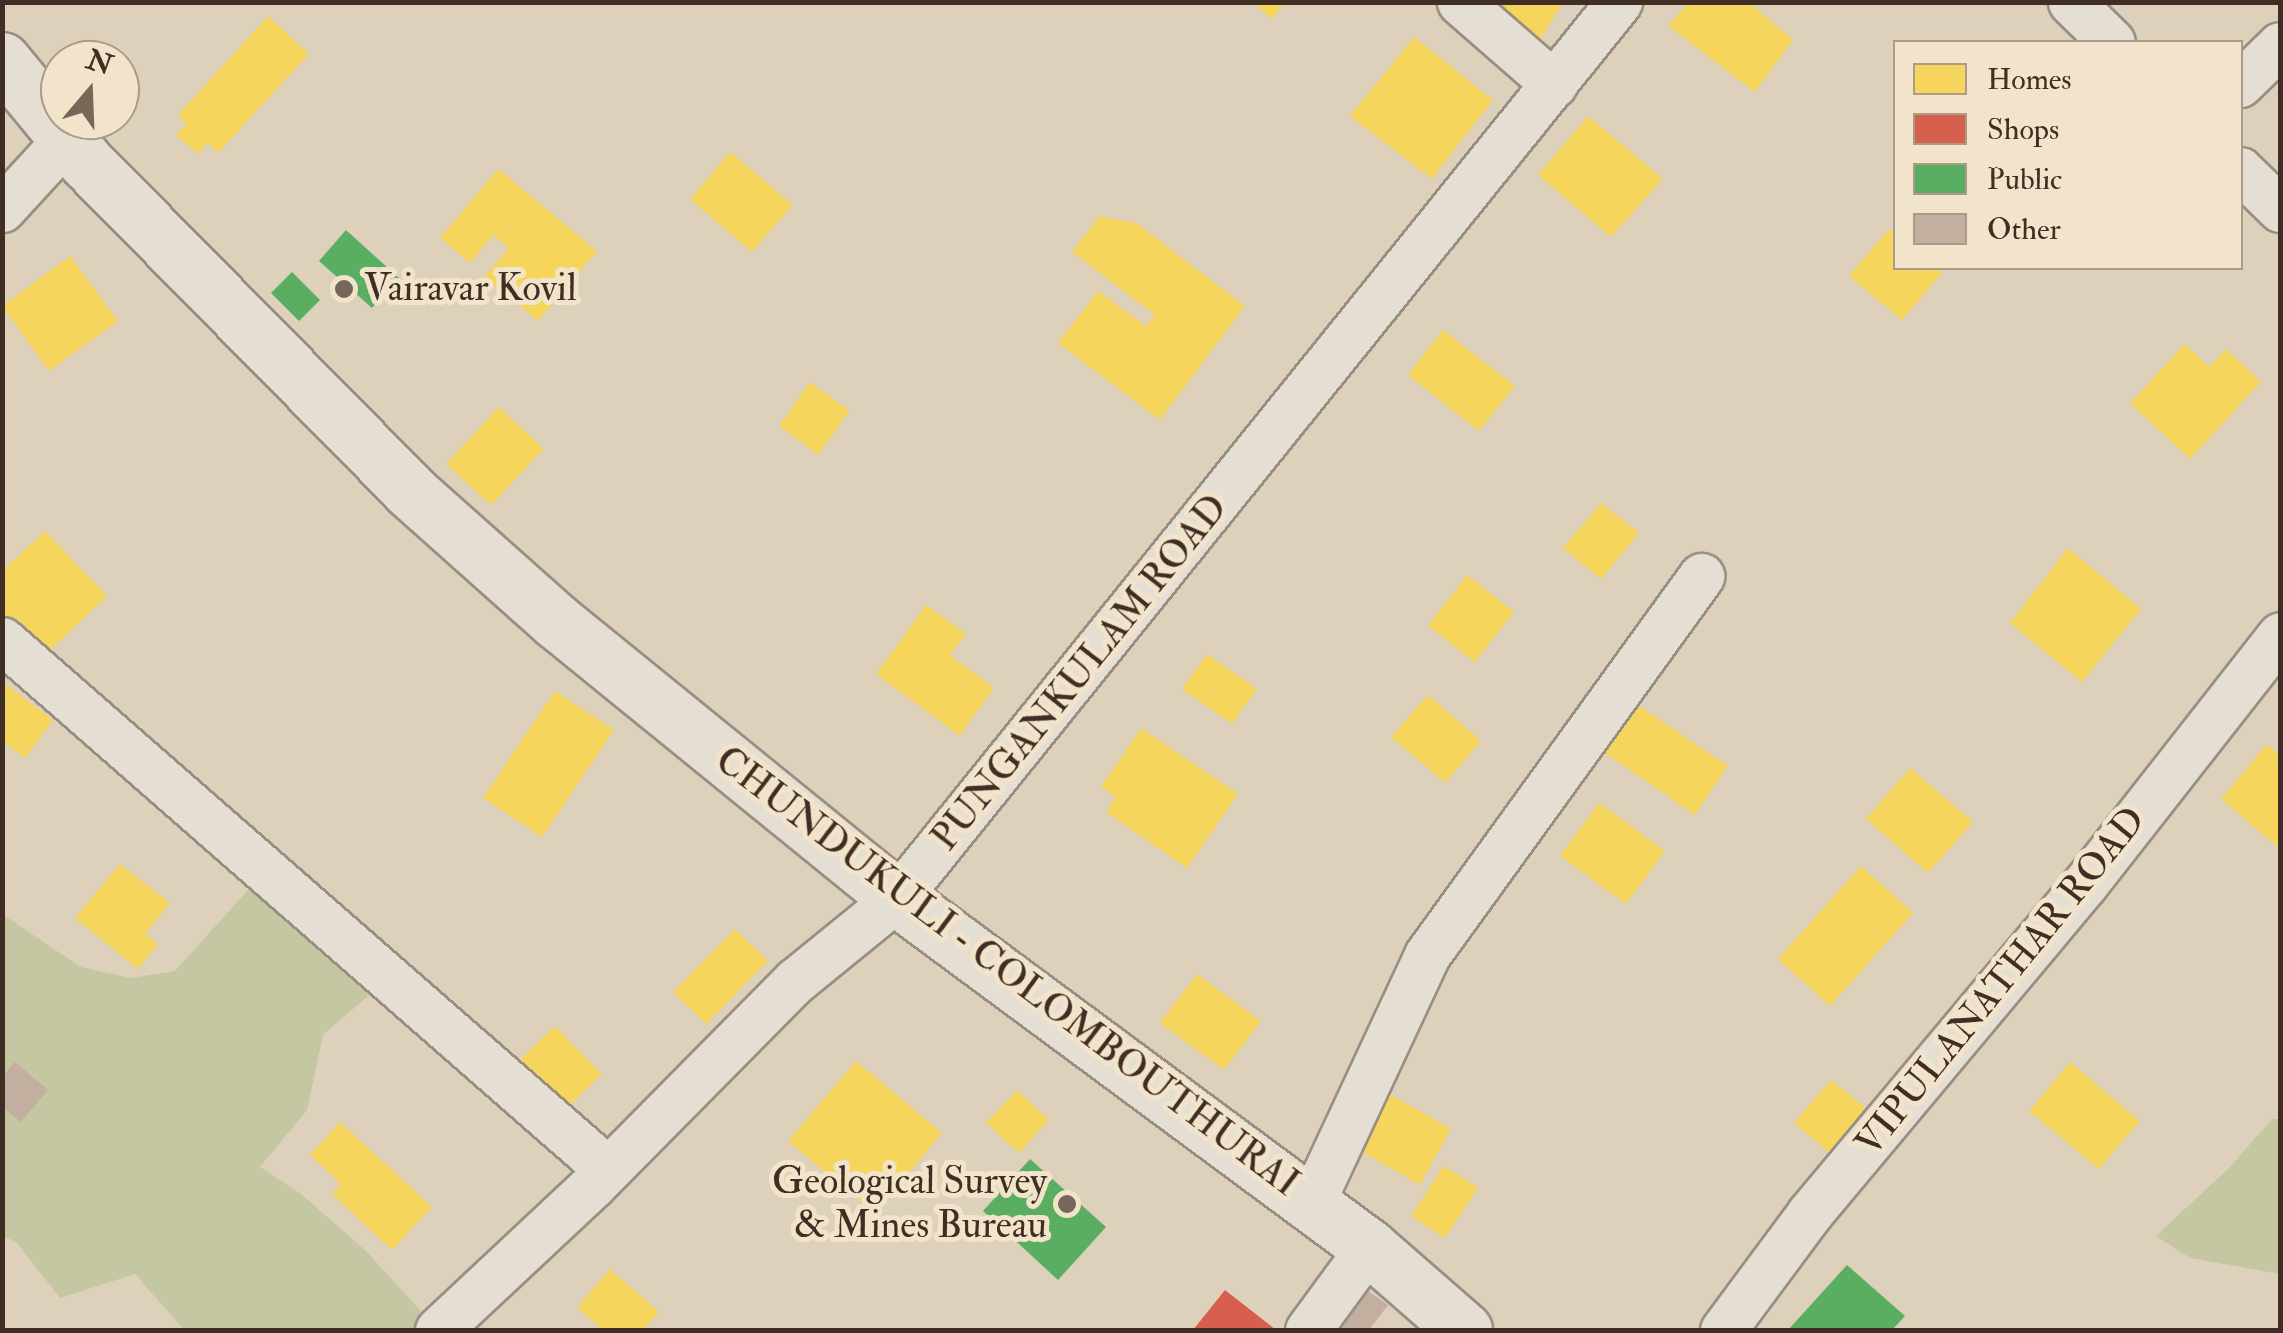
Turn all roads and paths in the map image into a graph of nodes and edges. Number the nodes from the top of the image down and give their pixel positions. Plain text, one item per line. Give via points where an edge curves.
1 (1460, 2) edge
2 (1619, 2) edge
3 (2070, 2) edge
4 (2110, 40) edge
5 (2280, 45) edge
6 (2, 60) edge
7 (2243, 81) edge
8 (1554, 84) junction
9 (40, 104) edge
10 (65, 140) edge
11 (70, 140) edge
12 (2243, 173) edge
13 (2280, 208) edge
14 (2, 209) edge
15 (1702, 576) dead end
16 (2280, 635) edge
17 (2, 640) edge
18 (897, 898) junction
19 (607, 1169) junction
20 (1311, 1204) junction
21 (1369, 1247) junction
22 (438, 1330) edge
23 (1308, 1330) edge
24 (1464, 1330) edge
25 (1723, 1330) edge

1 - 8 street
2 - 8 street, PUNGANKULAM ROAD
3 - 4 street
5 - 7 street
6 - 9 main road, CHUNDUKULI - COLOMBOUTHURAI
8 - 18 street, PUNGANKULAM ROAD
10 - 14 street
11 - 18 main road, CHUNDUKULI - COLOMBOUTHURAI via 409,490 556,621
12 - 13 street
15 - 20 street via 1427,955
16 - 25 street, VIPULANATHAR ROAD via 2085,884 1809,1214
17 - 19 street
18 - 19 street, PUNGANKULAM ROAD via 795,981
18 - 20 main road, CHUNDUKULI - COLOMBOUTHURAI
19 - 22 street, PUNGANKULAM ROAD
20 - 21 main road, CHUNDUKULI - COLOMBOUTHURAI
21 - 23 street
21 - 24 main road, CHUNDUKULI - COLOMBOUTHURAI

